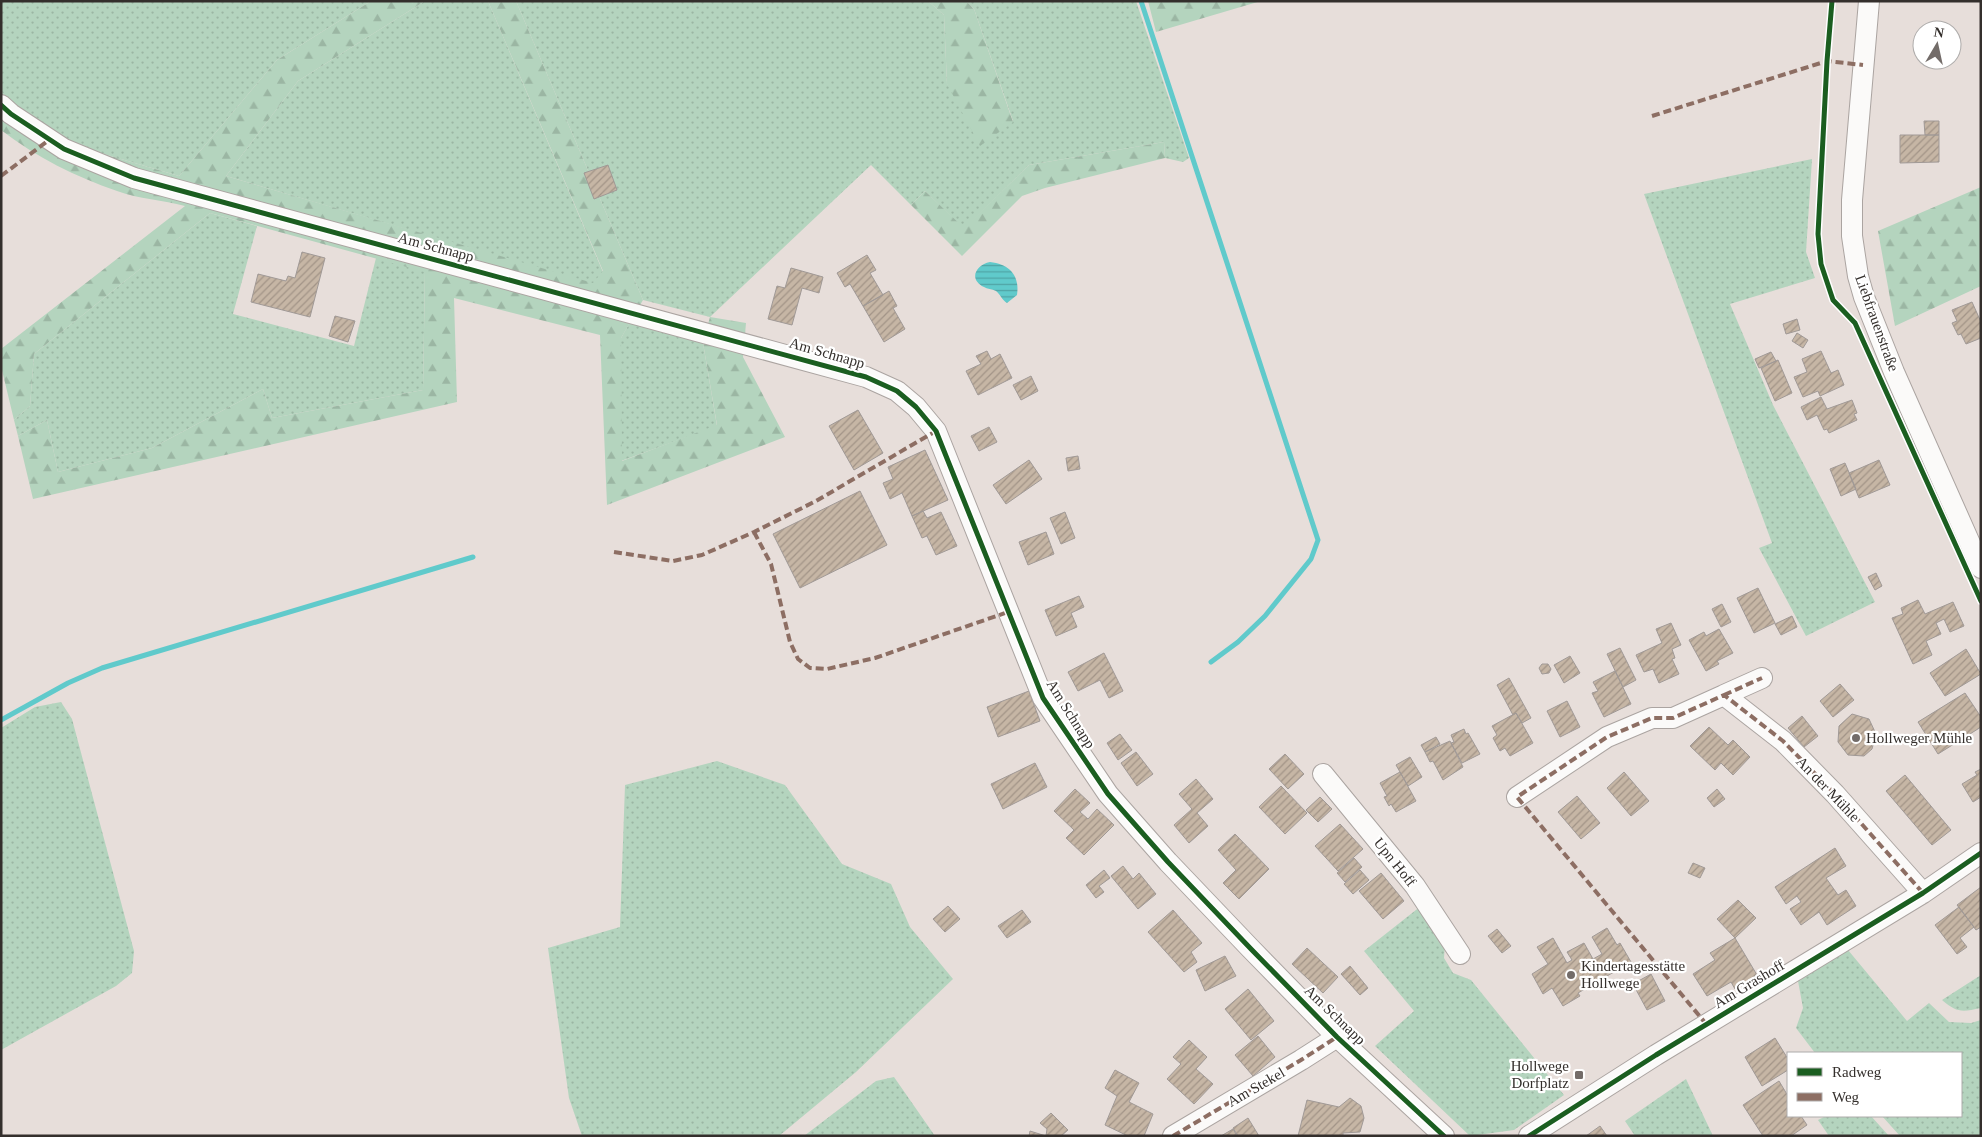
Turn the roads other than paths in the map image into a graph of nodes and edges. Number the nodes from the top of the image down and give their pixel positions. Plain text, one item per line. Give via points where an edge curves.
1 (1869, 1) edge
2 (1, 105) edge
3 (1981, 568) edge
4 (1762, 678) dead end
5 (1724, 695) junction
6 (1323, 774) dead end
7 (1517, 797) dead end
8 (1981, 853) edge
9 (1924, 893) junction
10 (1460, 954) dead end
11 (1337, 1037) junction
12 (1174, 1136) edge
13 (1444, 1136) edge
14 (1529, 1136) edge

1 - 3 street, Liebfrauenstraße via 1852,200 1852,236 1858,276 1894,372
2 - 11 street, Am Schnapp via 64,149 134,178 857,374 897,391 936,431 1043,698 1108,794 1168,862
4 - 5 street
5 - 7 street via 1673,718 1652,718 1607,737
5 - 9 street, An der Mühle via 1783,741
6 - 10 street, Upn Hoff via 1415,886
8 - 9 street, Am Grashoff
9 - 14 street, Am Grashoff
11 - 12 street, Am Stekel
11 - 13 street, Am Schnapp

